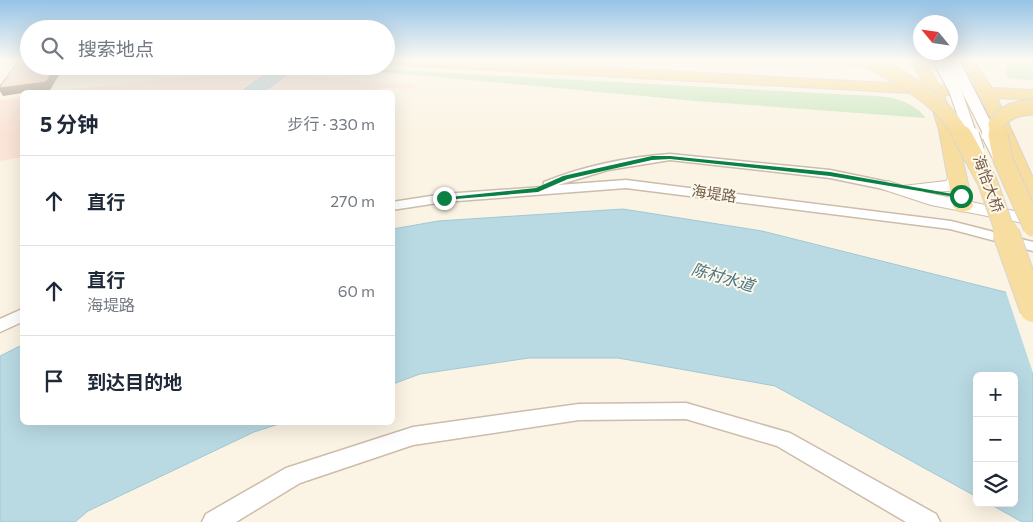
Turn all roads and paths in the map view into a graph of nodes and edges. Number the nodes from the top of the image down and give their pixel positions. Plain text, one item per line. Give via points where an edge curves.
1 (855, 84) edge
2 (911, 84) edge
3 (931, 84) edge
4 (952, 84) edge
5 (967, 84) edge
6 (993, 84) edge
7 (997, 84) edge
8 (1033, 96) edge
9 (1033, 107) edge
10 (941, 110) junction
11 (996, 110) junction
12 (1003, 160) junction
13 (956, 177) junction
14 (987, 181) junction
15 (888, 186) junction
16 (538, 190) junction
17 (1031, 190) edge
18 (962, 201) junction
19 (395, 206) edge
20 (1033, 210) edge
21 (1033, 220) edge
22 (1033, 227) edge
23 (1033, 247) edge
24 (1033, 309) edge
25 (20, 316) edge
26 (0, 326) edge
27 (214, 522) edge
28 (928, 522) edge

1 - 10 main road via 895,92
2 - 14 main road, bridge via 946,110
3 - 10 main road
4 - 14 street, 海怡大桥, bridge
5 - 12 street, 海怡大桥, bridge via 980,118
6 - 11 main road
7 - 8 main road
8 - 11 main road via 1011,100
9 - 12 main road, bridge via 1001,116 996,124
10 - 13 main road
11 - 17 main road via 1017,165
12 - 22 main road, 海怡大桥, bridge
13 - 15 street via 954,184 948,186
13 - 18 main road
14 - 24 main road, 海怡大桥, bridge
15 - 16 street via 830,174 652,158 566,177
15 - 18 street via 931,200
16 - 19 street, 海堤路
16 - 23 street, 海堤路 via 626,184 679,190 951,225
18 - 20 street
18 - 21 street
25 - 26 street
27 - 28 street via 294,476 414,436 579,412 677,411 784,439

